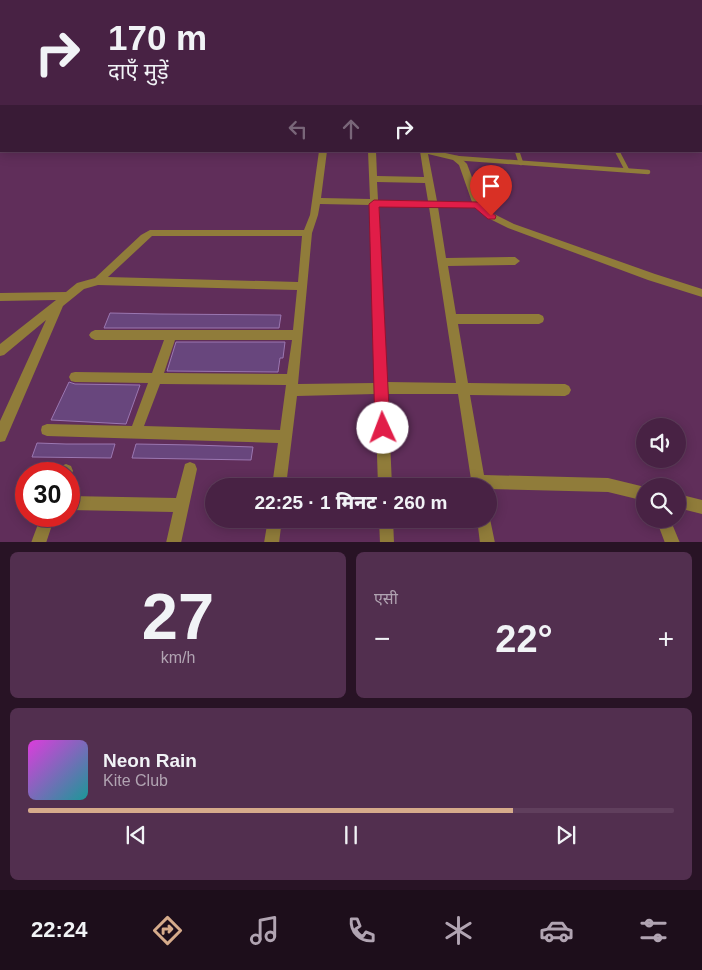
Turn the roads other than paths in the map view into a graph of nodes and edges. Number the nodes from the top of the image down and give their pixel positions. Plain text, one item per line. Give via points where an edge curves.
1 (323, 152) edge
2 (372, 152) edge
3 (424, 152) edge
4 (428, 152) edge
5 (517, 152) edge
6 (618, 152) edge
7 (461, 160) junction
8 (521, 163) junction
9 (627, 170) junction
10 (648, 172) dead end
11 (373, 179) junction
12 (429, 180) junction
13 (315, 201) junction
14 (374, 204) junction
15 (433, 204) junction
16 (478, 205) junction
17 (307, 233) junction
18 (515, 261) dead end
19 (442, 262) junction
20 (98, 281) junction
21 (302, 286) junction
22 (702, 293) edge
23 (0, 297) edge
24 (64, 299) junction
25 (452, 319) junction
26 (538, 319) dead end
27 (95, 335) dead end
28 (298, 335) junction
29 (171, 336) junction
30 (0, 351) edge
31 (75, 377) dead end
32 (156, 379) junction
33 (291, 385) junction
34 (381, 388) junction
35 (463, 389) junction
36 (565, 390) dead end
37 (3, 422) edge
38 (47, 430) dead end
39 (136, 432) junction
40 (0, 436) edge
41 (285, 437) junction
42 (190, 469) dead end
43 (280, 478) edge
44 (385, 478) edge
45 (477, 478) edge
46 (497, 484) edge
47 (636, 492) edge
48 (80, 503) edge
49 (686, 503) edge
50 (182, 505) junction
51 (702, 507) edge
52 (44, 527) edge
53 (273, 528) edge
54 (386, 528) edge
55 (486, 528) edge
56 (667, 528) edge
57 (38, 542) edge
58 (173, 542) edge
59 (271, 542) edge
60 (387, 542) edge
61 (488, 542) edge
62 (673, 542) edge

1 - 13 street
2 - 11 street
3 - 12 street
4 - 7 street
5 - 8 lane
6 - 9 lane
7 - 8 lane
7 - 16 street
8 - 9 lane
9 - 10 lane
11 - 12 street
11 - 14 street
12 - 15 street
13 - 14 street
13 - 17 street
14 - 15 street
14 - 34 street
15 - 16 street
15 - 19 street
16 - 22 street via 511,226
17 - 20 street via 150,233
17 - 21 street
18 - 19 street
19 - 25 street
20 - 21 street
20 - 24 street via 81,286
21 - 28 street
23 - 24 street
24 - 30 street
24 - 37 street
25 - 26 street
25 - 35 street
27 - 29 street
28 - 29 street
28 - 33 street
29 - 32 street
31 - 32 street
32 - 33 street
32 - 39 street
33 - 34 street
33 - 41 street
34 - 35 street
34 - 44 street
35 - 36 street
35 - 45 street
37 - 40 street
38 - 39 street
39 - 41 street
41 - 43 street
42 - 50 street
46 - 47 street via 608,485
48 - 50 street
49 - 51 street
50 - 58 street
52 - 57 street
53 - 59 street
54 - 60 street
55 - 61 street
56 - 62 street

